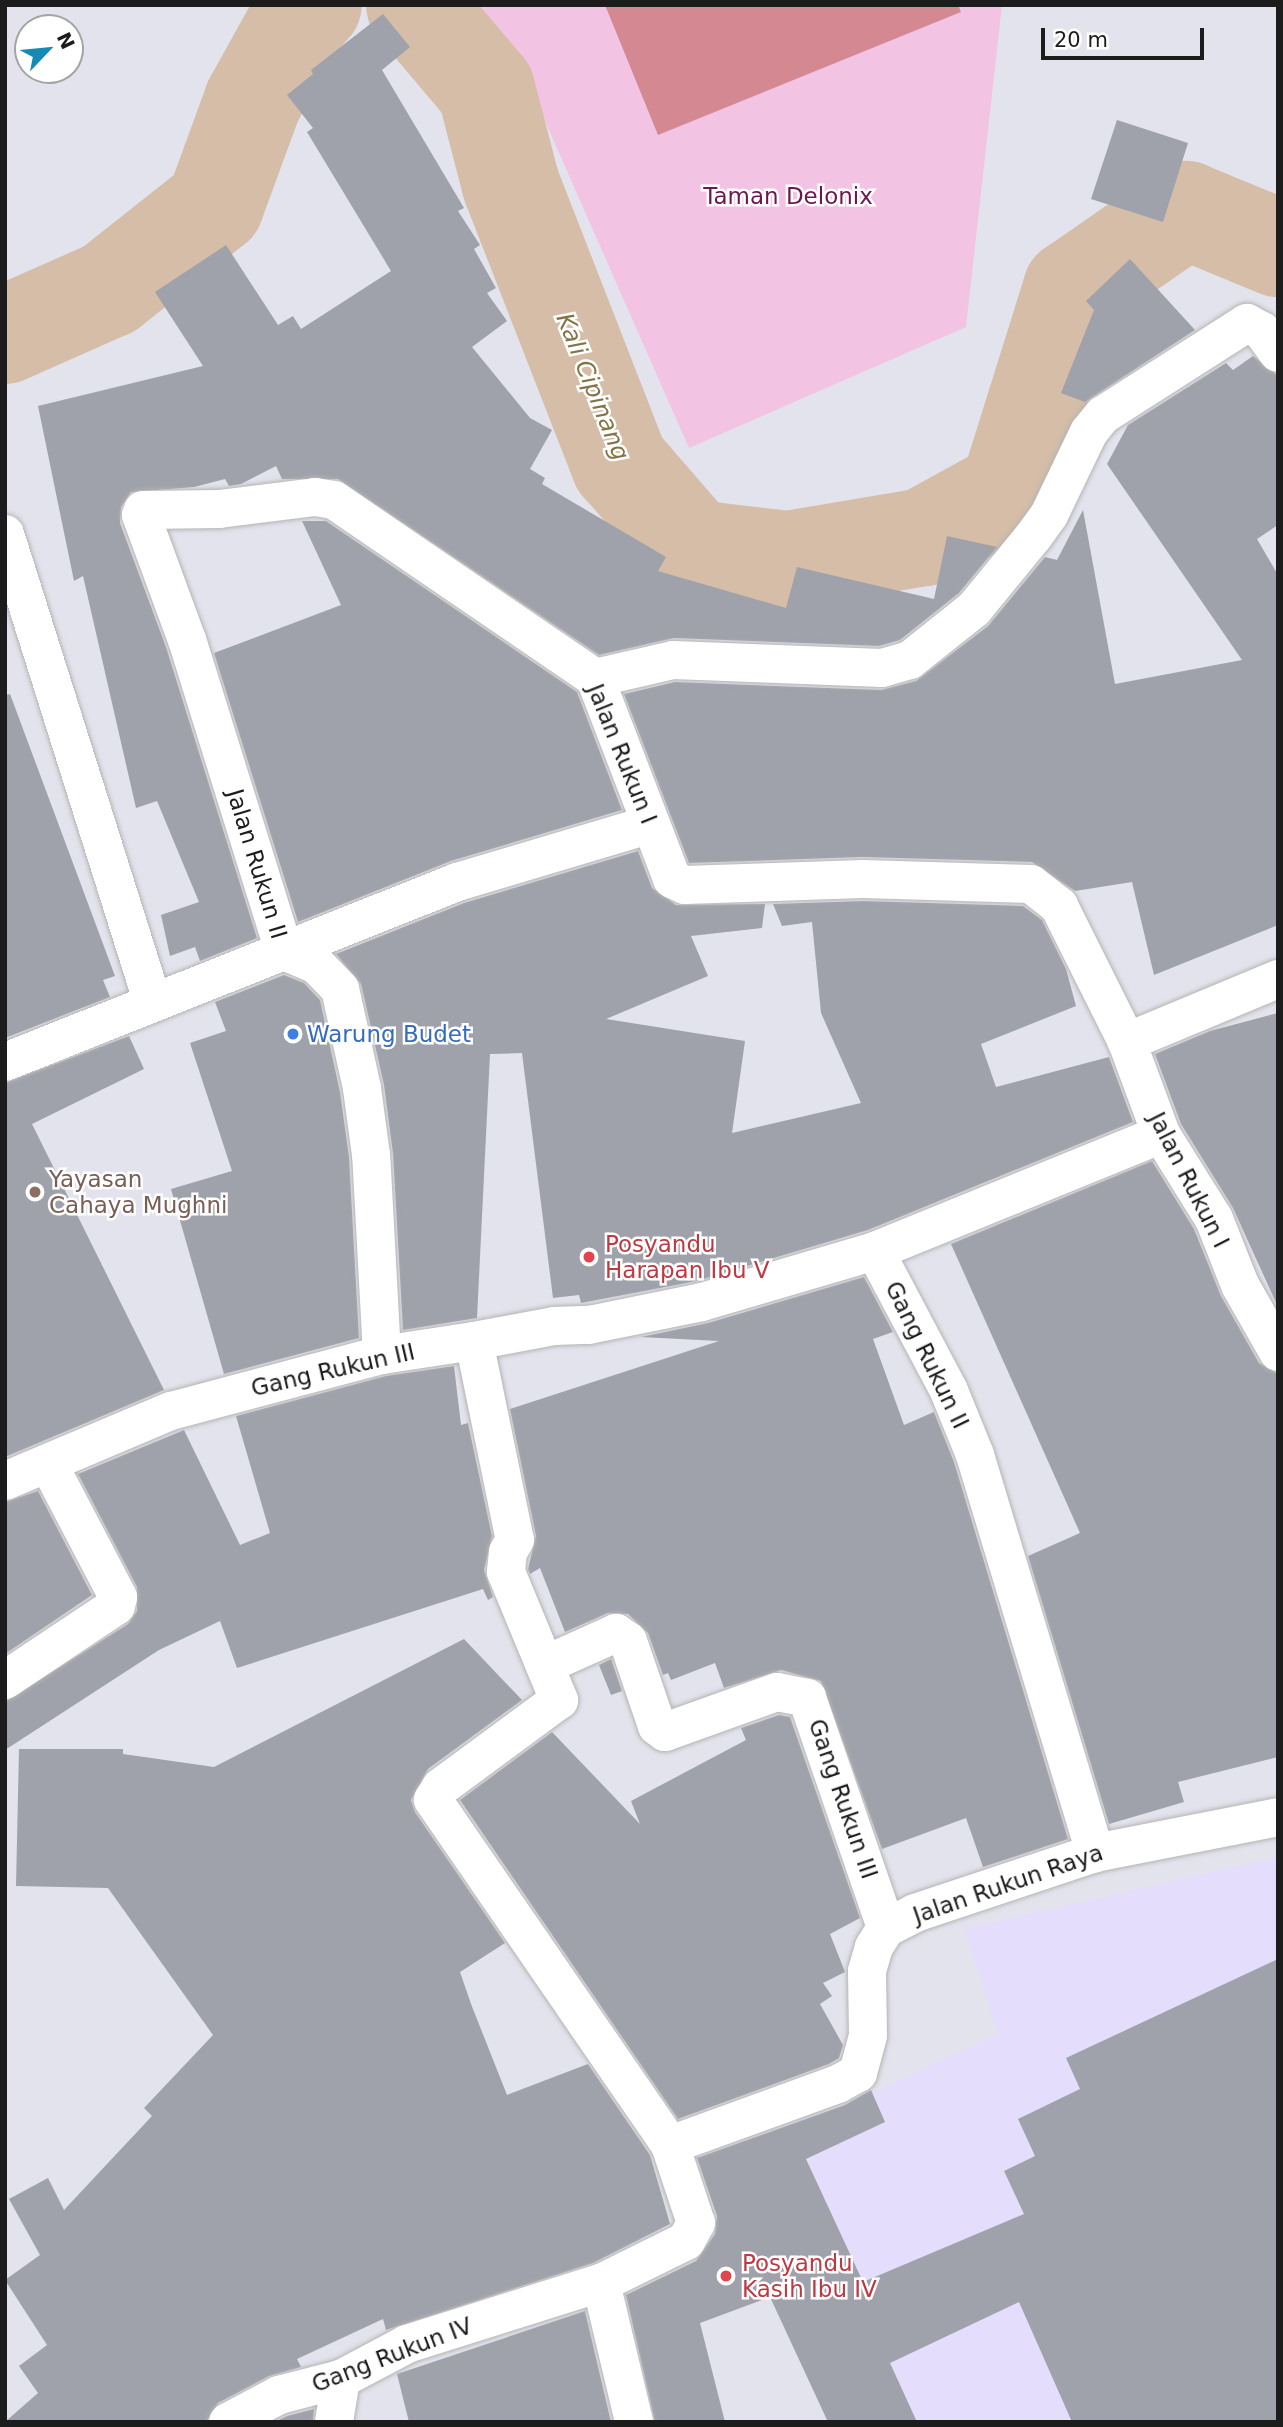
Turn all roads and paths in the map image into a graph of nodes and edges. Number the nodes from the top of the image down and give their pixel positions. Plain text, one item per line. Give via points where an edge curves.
1 (1278, 353) edge
2 (5, 534) edge
3 (187, 640) joint
4 (595, 678) junction
5 (651, 824) junction
6 (284, 951) junction
7 (1278, 979) edge
8 (152, 1000) junction
9 (1127, 1042) junction
10 (5, 1062) edge
11 (1161, 1134) junction
12 (875, 1251) junction
13 (474, 1341) junction
14 (1278, 1352) edge
15 (382, 1355) junction
16 (49, 1465) junction
17 (5, 1481) edge
18 (547, 1664) junction
19 (5, 1680) edge
20 (1278, 1817) edge
21 (1096, 1853) junction
22 (886, 1928) junction
23 (670, 2146) junction
24 (601, 2283) junction
25 (341, 2379) junction
26 (228, 2422) edge
27 (334, 2422) edge
28 (634, 2422) edge

1 - 4 street via 1262,331 1247,323 1103,415 1033,537 974,609 910,660 883,668 673,660
2 - 8 street
3 - 4 street, Jalan Rukun I via 141,512 219,509 315,497 334,500
3 - 6 street, Jalan Rukun II
4 - 5 street, Jalan Rukun I
5 - 6 street via 457,882
5 - 9 street, Jalan Rukun I via 667,872 685,885 863,879 1031,884 1059,906
6 - 8 street
6 - 15 street, Jalan Rukun II via 317,965 340,989 371,1155
7 - 9 street
8 - 10 street
9 - 11 street, Jalan Rukun I
11 - 12 street
11 - 14 street, Jalan Rukun I via 1214,1219 1240,1286
12 - 13 street via 702,1301 589,1325 554,1326
12 - 21 street, Gang Rukun II via 949,1391 975,1455
13 - 15 street, Gang Rukun III
13 - 18 street via 515,1539 506,1572
15 - 16 street, Gang Rukun III via 171,1412
16 - 17 street, Gang Rukun III
16 - 19 street via 118,1597 116,1606
18 - 22 street, Gang Rukun III via 616,1633 628,1641 657,1726 665,1732 778,1692 807,1698
18 - 23 street via 559,1700 440,1787 433,1800
20 - 21 street, Jalan Rukun Raya
21 - 22 street, Jalan Rukun Raya via 915,1913
22 - 23 street, Jalan Rukun Raya via 867,1972 868,2035 858,2073
23 - 24 street via 695,2223 694,2233
24 - 25 street, Gang Rukun IV via 407,2344
24 - 28 street
25 - 26 street, Gang Rukun IV via 279,2395
25 - 27 street

